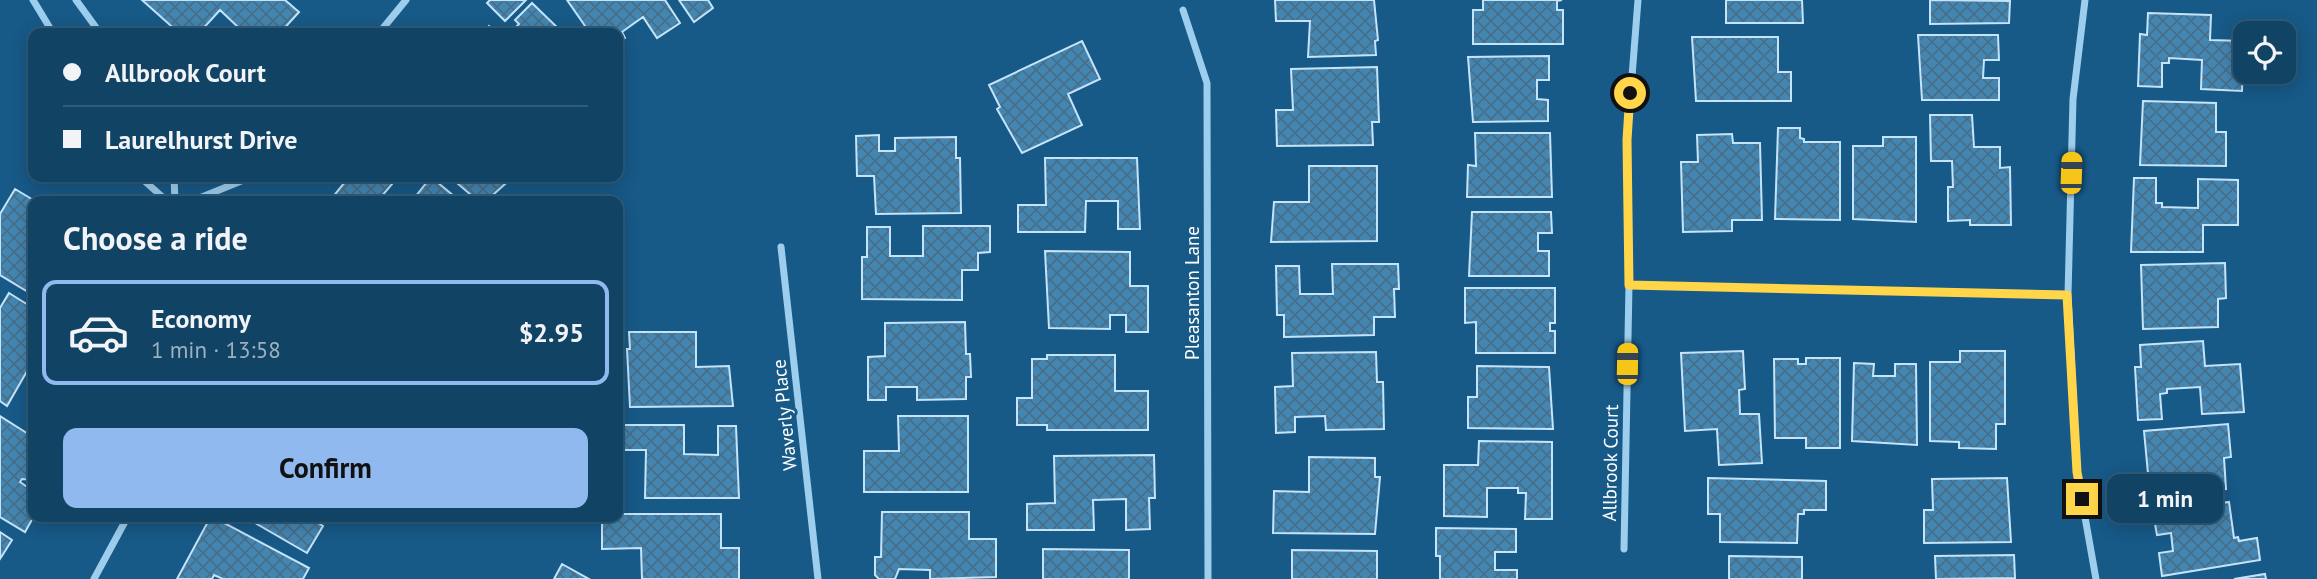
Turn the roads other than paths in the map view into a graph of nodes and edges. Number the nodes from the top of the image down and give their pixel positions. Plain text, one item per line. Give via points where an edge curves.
1 (33, 0) edge
2 (76, 0) edge
3 (406, 0) edge
4 (1638, 0) edge
5 (2085, 0) edge
6 (1183, 10) dead end
7 (50, 28) edge
8 (96, 28) edge
9 (383, 28) edge
10 (146, 182) edge
11 (239, 182) edge
12 (161, 196) edge
13 (204, 196) edge
14 (781, 247) dead end
15 (1629, 285) junction
16 (2067, 295) junction
17 (125, 522) edge
18 (1624, 549) dead end
19 (94, 579) edge
20 (818, 579) edge
21 (1208, 579) edge
22 (2096, 579) edge

1 - 7 street
2 - 8 street
3 - 9 street
4 - 15 street, Allbrook Court via 1627,140
5 - 16 street via 2073,99
6 - 21 street, Pleasanton Lane via 1207,83
10 - 12 street
11 - 13 street
14 - 20 street, Waverly Place
15 - 16 street
15 - 18 street, Allbrook Court
16 - 22 street via 2077,472
17 - 19 street

